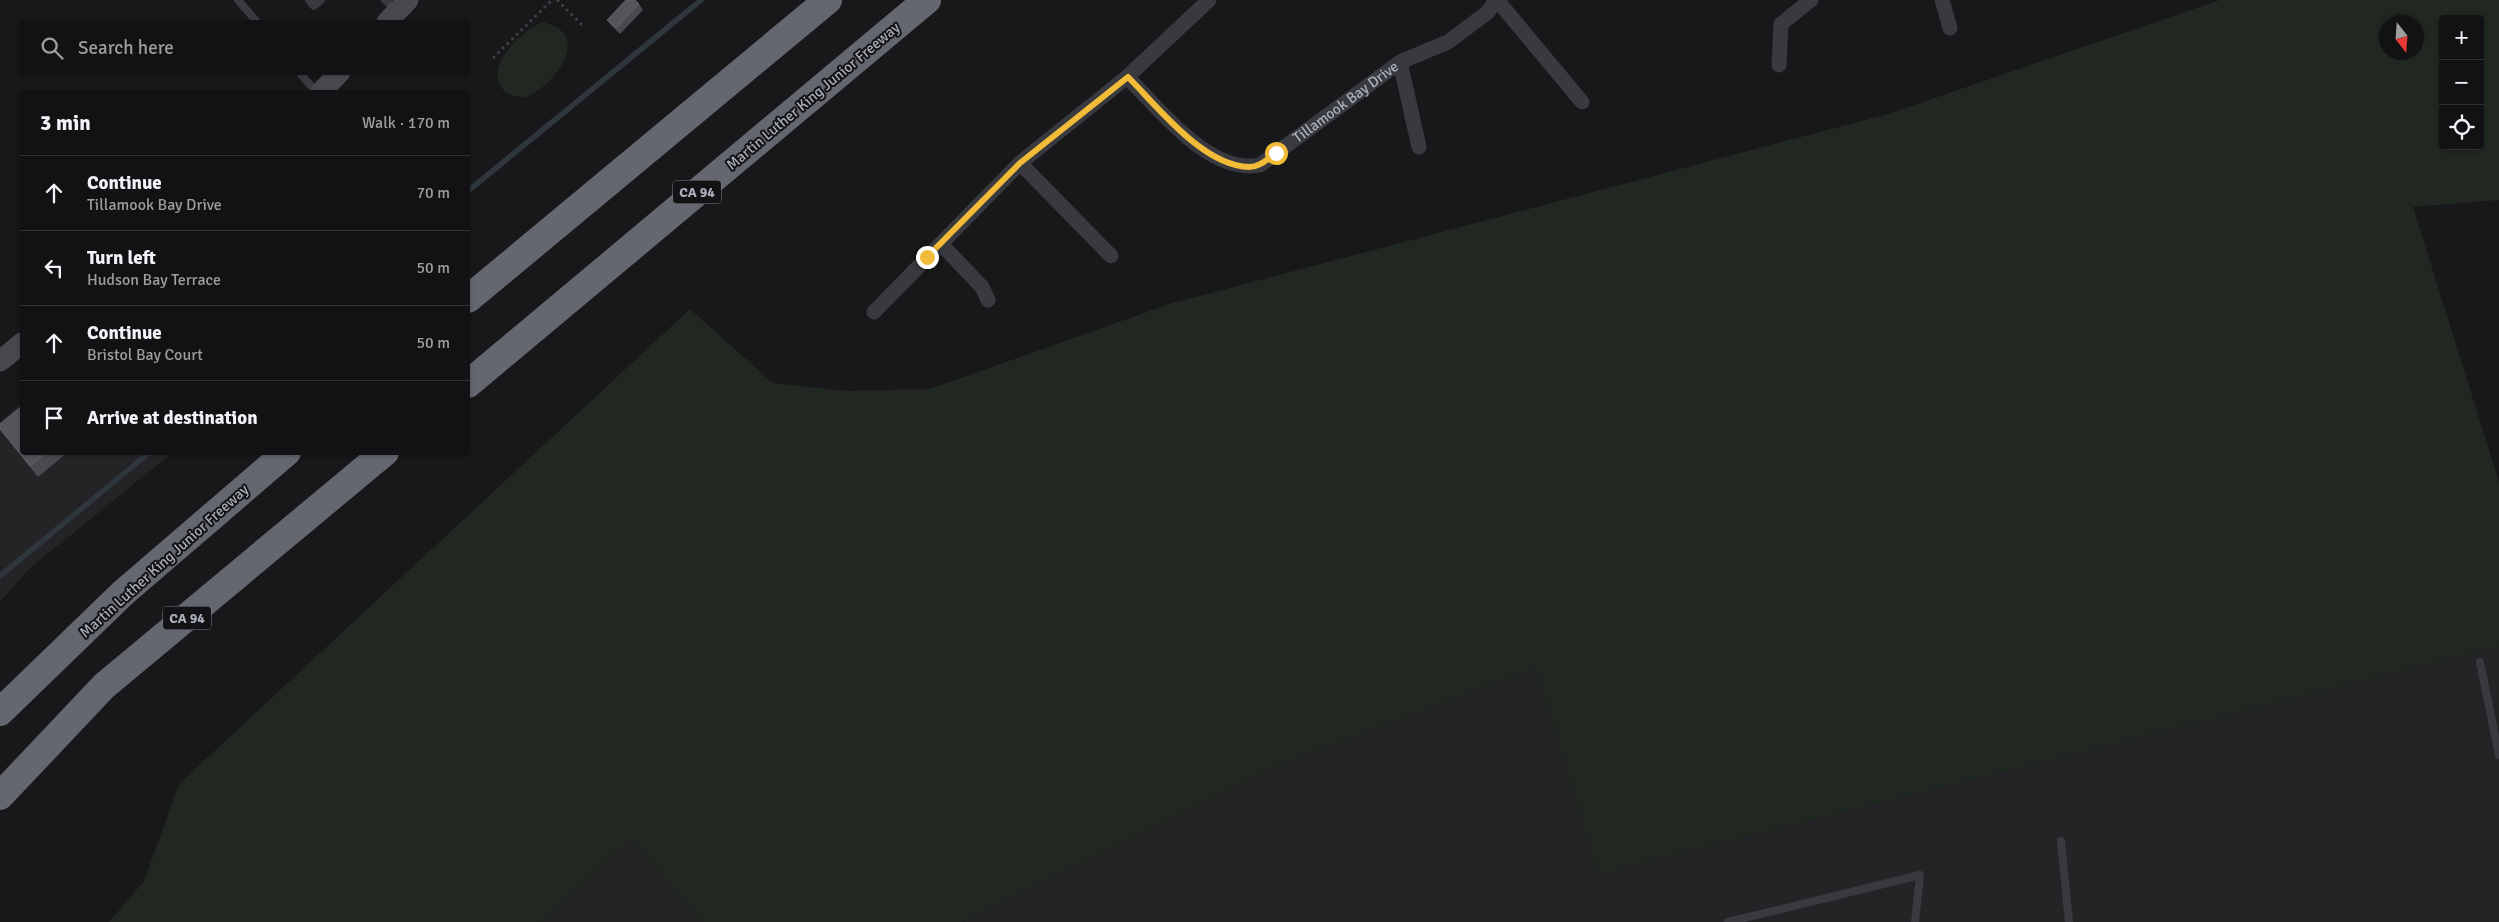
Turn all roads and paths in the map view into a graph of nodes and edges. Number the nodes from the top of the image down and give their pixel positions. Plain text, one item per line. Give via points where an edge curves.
1 (238, 0) edge
2 (308, 0) edge
3 (320, 0) edge
4 (552, 0) edge
5 (557, 0) edge
6 (828, 0) edge
7 (927, 0) edge
8 (1209, 0) edge
9 (1496, 0) edge
10 (1811, 0) edge
11 (1942, 0) edge
12 (255, 20) edge
13 (584, 27) dead end
14 (1950, 28) dead end
15 (493, 58) dead end
16 (1400, 62) junction
17 (1779, 65) dead end
18 (302, 75) edge
19 (337, 75) edge
20 (1128, 77) junction
21 (314, 90) edge
22 (323, 90) edge
23 (1582, 102) dead end
24 (1419, 147) dead end
25 (1020, 163) junction
26 (941, 244) junction
27 (1111, 256) dead end
28 (470, 297) edge
29 (988, 300) dead end
30 (874, 312) dead end
31 (20, 345) edge
32 (0, 361) edge
33 (470, 382) edge
34 (284, 455) edge
35 (381, 455) edge
36 (2480, 662) dead end
37 (0, 712) edge
38 (2499, 756) edge
39 (0, 796) edge
40 (2060, 841) dead end
41 (1728, 922) edge
42 (1915, 922) edge
43 (2069, 922) edge

1 - 12 lane
2 - 3 lane via 314,6
4 - 15 path
5 - 13 path
6 - 28 highway
7 - 33 highway, Martin Luther King Junior Freeway / CA 94
8 - 20 street
9 - 16 street, Tillamook Bay Drive via 1488,12 1448,42
9 - 23 street
10 - 17 street via 1780,24
11 - 14 street
16 - 20 street, Tillamook Bay Drive via 1260,165 1249,167 1223,160 1198,147
16 - 24 street
18 - 21 lane
19 - 22 main road
20 - 25 street
25 - 26 street
25 - 27 street
26 - 29 street via 982,287
26 - 30 street
31 - 32 main road
34 - 37 highway, Martin Luther King Junior Freeway via 123,593
35 - 39 highway, CA 94 via 104,686
36 - 38 lane
40 - 43 lane
41 - 42 lane via 1920,874

